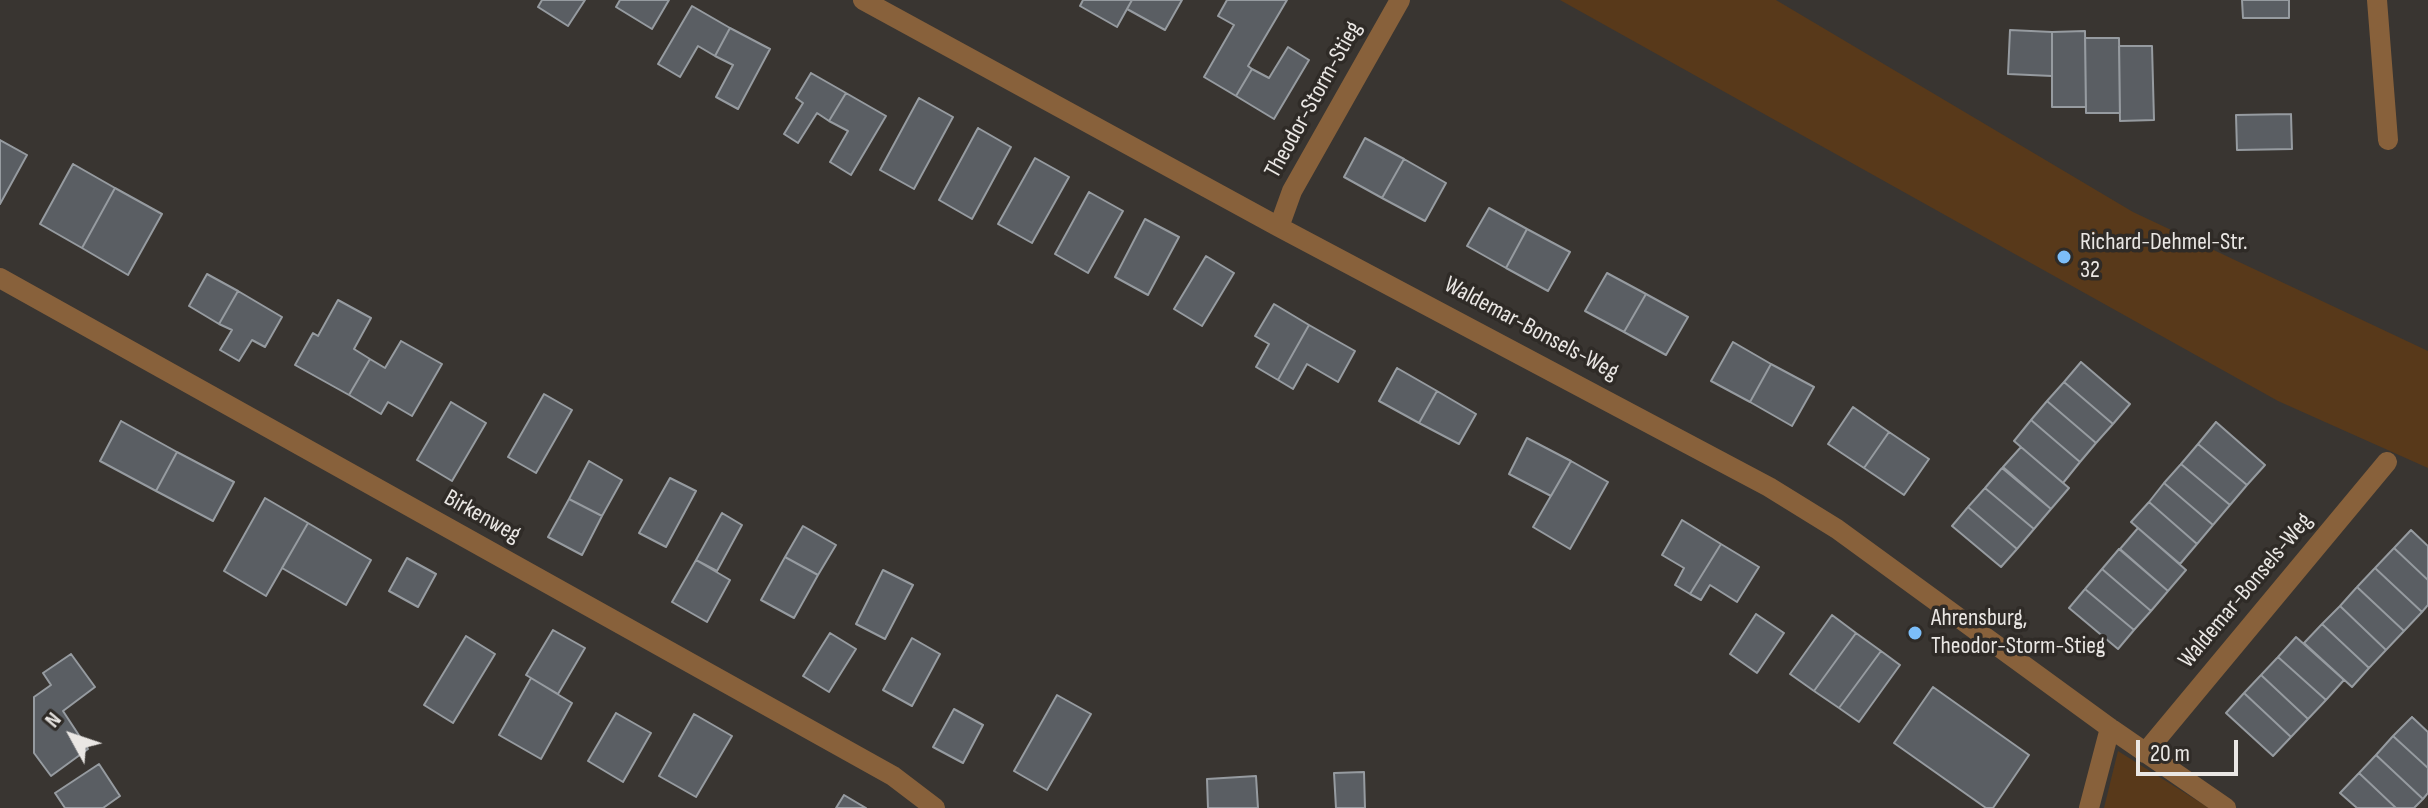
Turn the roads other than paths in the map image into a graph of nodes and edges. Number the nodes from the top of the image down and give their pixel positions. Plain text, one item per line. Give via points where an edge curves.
1 (863, 0) edge
2 (1400, 0) edge
3 (2377, 0) edge
4 (2388, 140) dead end
5 (1279, 227) junction
6 (0, 278) edge
7 (2387, 462) dead end
8 (2110, 728) junction
9 (2145, 753) junction
10 (935, 808) edge
11 (2089, 808) edge
12 (2226, 808) edge

1 - 5 street, Waldemar-Bonsels-Weg
2 - 5 street, Theodor-Storm-Stieg via 1292,191
3 - 4 street
5 - 8 street, Waldemar-Bonsels-Weg via 1769,487 1837,529
6 - 10 street, Birkenweg via 893,776
7 - 9 street, Waldemar-Bonsels-Weg
8 - 9 street, Waldemar-Bonsels-Weg
8 - 11 street
9 - 12 street, Waldemar-Bonsels-Weg

